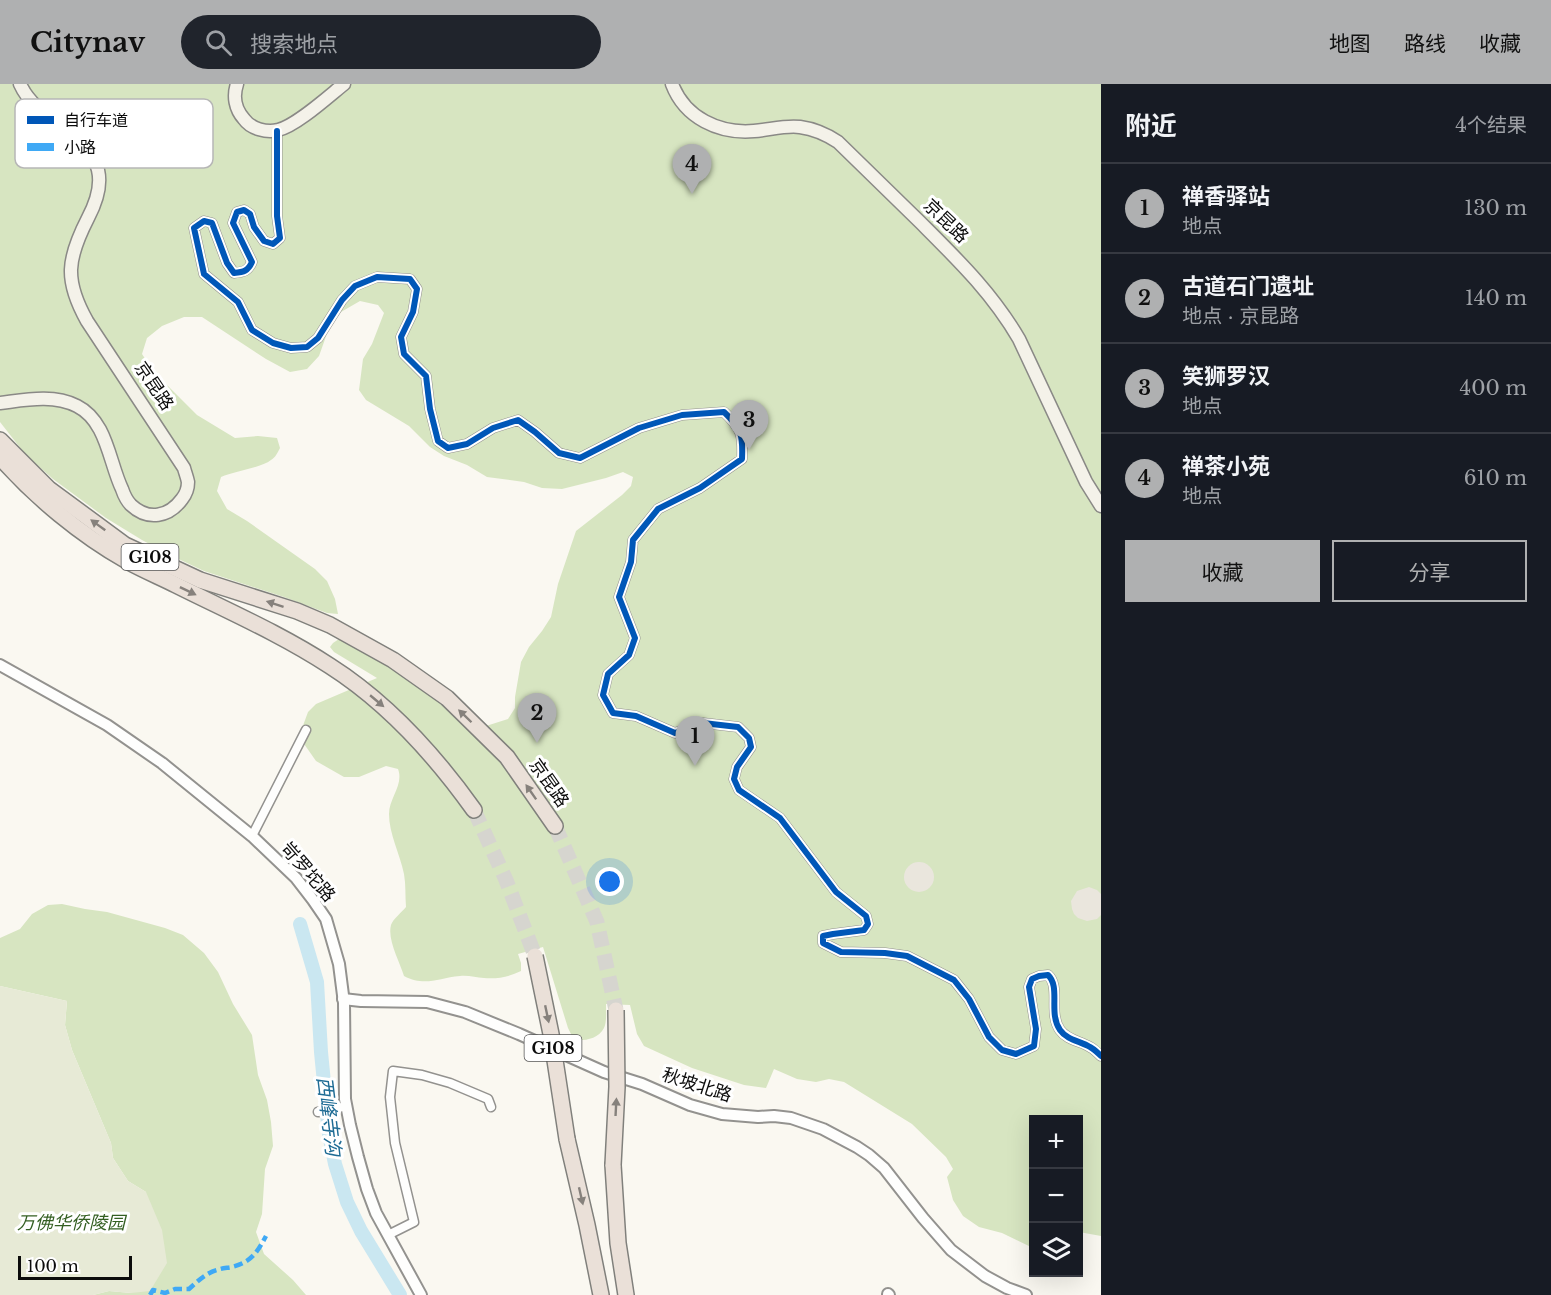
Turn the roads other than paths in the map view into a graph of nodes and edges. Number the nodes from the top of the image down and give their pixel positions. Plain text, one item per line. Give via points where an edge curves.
1 (20, 84) edge
2 (237, 84) edge
3 (344, 84) edge
4 (672, 84) edge
5 (29, 99) edge
6 (277, 131) junction
7 (98, 168) edge
8 (0, 403) edge
9 (0, 440) edge
10 (0, 457) edge
11 (0, 470) edge
12 (1101, 506) edge
13 (83, 531) junction
14 (0, 665) edge
15 (306, 730) dead end
16 (474, 810) tunnel mouth
17 (555, 826) tunnel mouth
18 (252, 836) junction
19 (535, 956) tunnel mouth
20 (343, 999) junction
21 (616, 1010) tunnel mouth
22 (1101, 1056) edge
23 (346, 1106) junction
24 (491, 1107) dead end
25 (319, 1111) dead end
26 (388, 1235) junction
27 (421, 1295) edge
28 (601, 1295) edge
29 (626, 1295) edge
30 (1026, 1295) edge

1 - 5 main road, 京昆路
2 - 6 main road via 235,100 241,117 257,128
3 - 6 main road
4 - 12 main road, 京昆路 via 694,115 718,128 738,131 798,126 828,135 959,261 987,292 1019,339
6 - 22 street via 280,238 273,244 264,241 250,213 237,212 233,223 252,262 245,272 234,273 212,223 204,221 194,228 204,274 238,302 252,330 273,343 307,347 318,338 355,286 377,277 410,279 417,289 413,312 401,337 404,354 426,376 438,441 448,448 518,420 559,453 580,458 639,428 682,415 724,412 743,439 742,459 700,488 658,509 633,540 631,562 619,597 634,638 629,655 608,674 603,694 613,713 636,716 675,734 703,723 738,727 749,738 751,747 734,779 740,790 780,818 836,892 866,916 868,924 864,930 824,936 824,943 841,952 907,956 954,980 989,1037 1002,1050 1016,1053 1034,1046 1036,1029 1029,987 1032,979 1048,975 1054,983 1053,1010 1061,1032
7 - 8 main road, 京昆路 via 97,199 72,256 72,288 87,321 184,468 188,483 185,495 166,513 139,511 123,492 99,429 78,406 51,398
17 -> 9 highway, 京昆路 / G108 via 507,757 447,698 393,660 330,626 200,580 125,545 48,489
10 - 13 highway, G108 via 39,496
11 - 13 highway via 65,526
13 -> 16 highway, G108 via 127,561 275,633 330,666 377,701 421,742
14 - 18 street, 岢罗坨路 via 135,743
15 - 18 street
18 - 20 street, 岢罗坨路 via 296,878 326,919 339,964
19 -> 28 highway, G108, bridge via 567,1139
20 - 23 street, 岢罗坨路
20 - 30 street, 秋坡北路 via 427,1002 465,1012 690,1105 722,1114 791,1118 823,1129 857,1147 884,1168 951,1250 985,1276
29 -> 21 highway, bridge via 613,1165
23 - 25 street
23 - 26 street, 岢罗坨路 via 367,1189
24 - 26 street via 488,1099 450,1083 393,1071 390,1097 395,1143 414,1222
26 - 27 street, 岢罗坨路

